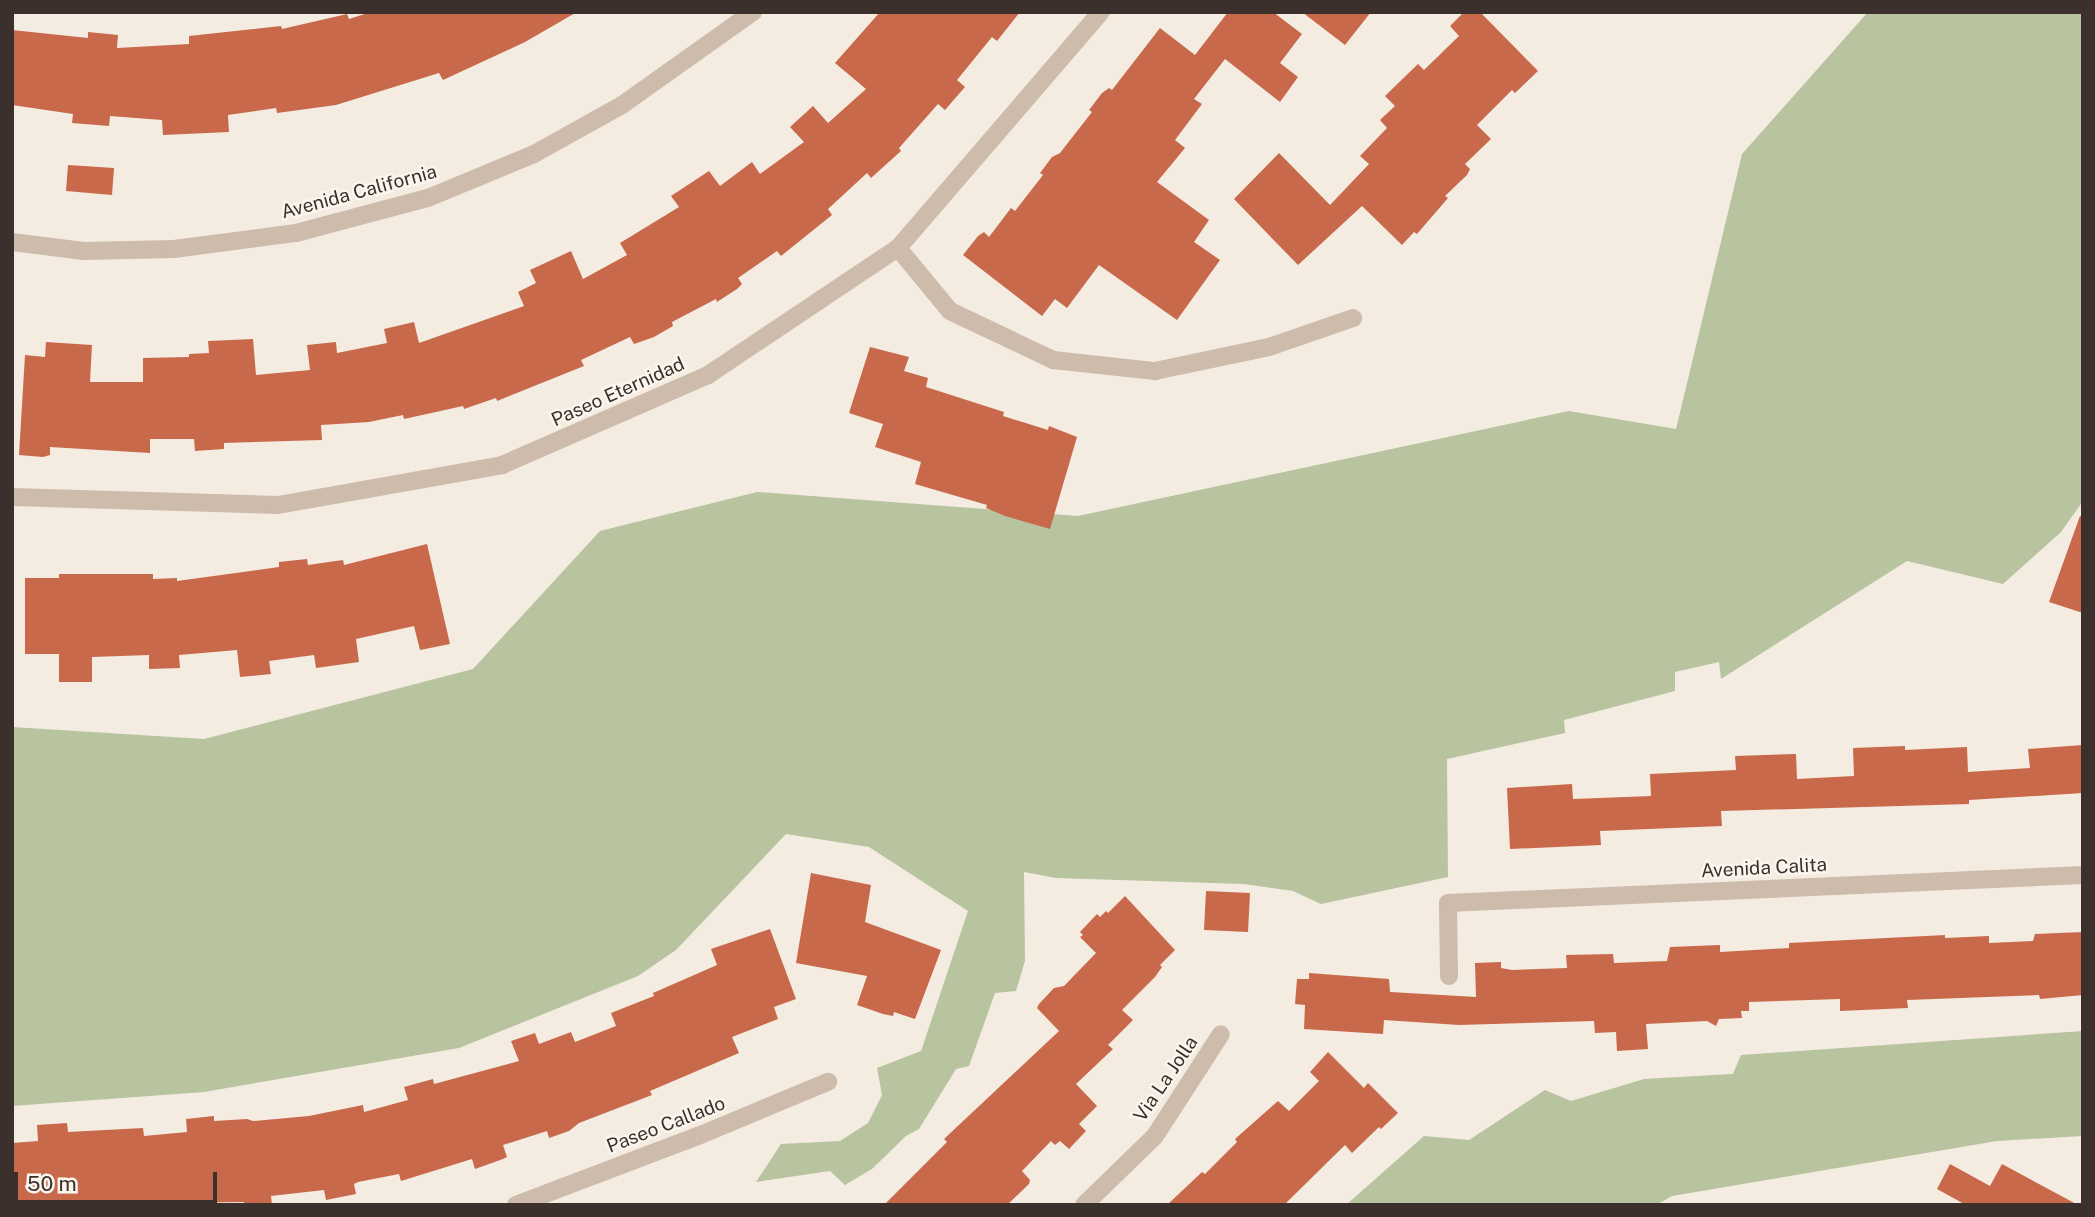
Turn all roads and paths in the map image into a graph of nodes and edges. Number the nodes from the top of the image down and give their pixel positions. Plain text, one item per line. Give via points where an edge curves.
1 (753, 12) edge
2 (1101, 12) edge
3 (12, 242) edge
4 (898, 248) junction
5 (1353, 318) dead end
6 (12, 497) edge
7 (2083, 875) edge
8 (1449, 976) dead end
9 (1221, 1034) dead end
10 (828, 1082) dead end
11 (516, 1205) edge
12 (1084, 1205) edge

1 - 3 street, Avenida California via 622,105 534,154 428,198 296,233 174,248 83,251
2 - 4 street, Paseo Eternidad
4 - 5 street via 950,311 1053,360 1155,372 1269,347
4 - 6 street, Paseo Eternidad via 708,375 502,465 278,505
7 - 8 street, Avenida Calita via 1448,903
9 - 12 street, Via La Jolla via 1155,1136
10 - 11 street, Paseo Callado

